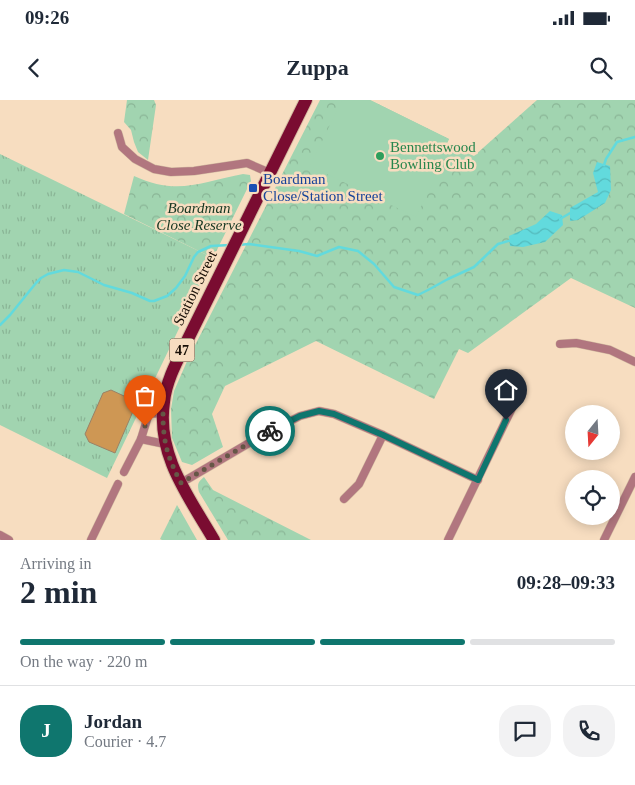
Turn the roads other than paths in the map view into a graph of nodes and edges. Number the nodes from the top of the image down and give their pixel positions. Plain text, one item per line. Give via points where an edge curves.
1 (306, 100) edge
2 (118, 133) dead end
3 (270, 173) junction
4 (560, 344) dead end
5 (635, 362) edge
6 (513, 406) dead end
7 (163, 414) junction
8 (383, 435) junction
9 (141, 439) junction
10 (165, 444) junction
11 (124, 472) dead end
12 (635, 478) edge
13 (478, 480) junction
14 (181, 483) junction
15 (118, 484) dead end
16 (344, 499) dead end
17 (0, 536) edge
18 (10, 540) edge
19 (91, 540) edge
20 (214, 540) edge
21 (448, 540) edge
22 (604, 540) edge

1 - 3 main road, Station Street / 47
2 - 3 street via 122,147 135,159 154,169 171,172 247,163
3 - 7 main road, Station Street / 47 via 172,373
4 - 5 street via 576,343 610,350
6 - 13 street
7 - 9 street via 150,413
7 - 10 main road, Station Street / 47
8 - 13 street
8 - 14 street via 319,411 300,416 261,436
8 - 16 street via 359,484
9 - 10 street
9 - 11 street
10 - 14 main road, Station Street / 47
12 - 22 street
13 - 21 street
14 - 20 main road, Station Street / 47
15 - 19 street
17 - 18 street

